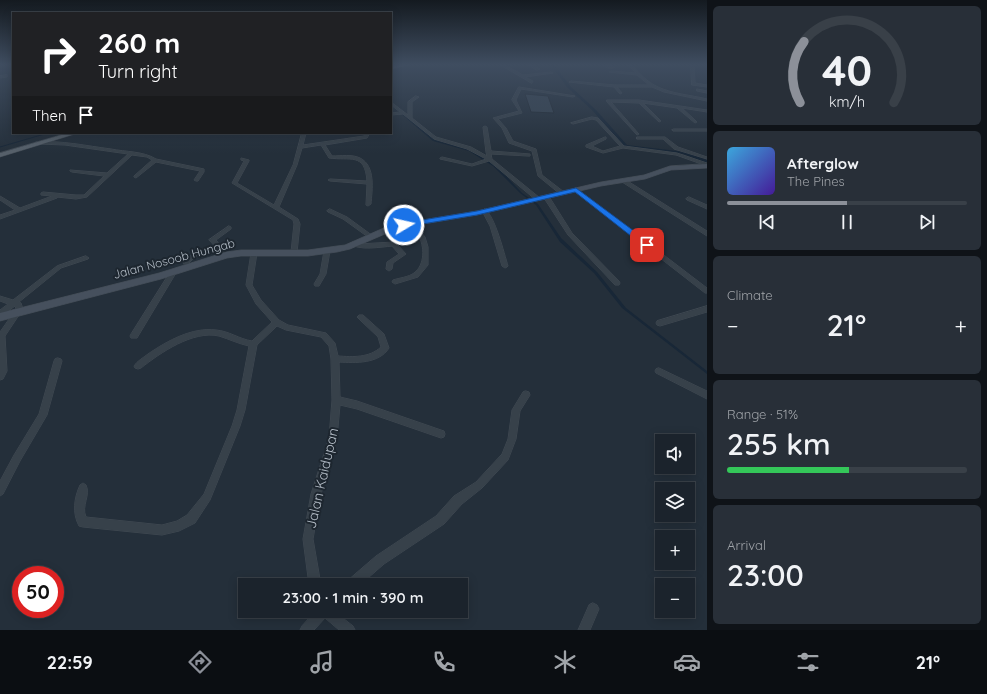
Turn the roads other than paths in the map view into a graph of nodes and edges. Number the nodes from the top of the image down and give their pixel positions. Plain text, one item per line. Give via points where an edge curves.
1 (517, 94) edge
2 (562, 94) edge
3 (677, 94) edge
4 (573, 96) dead end
5 (417, 97) dead end
6 (707, 100) edge
7 (639, 101) junction
8 (392, 103) edge
9 (678, 106) junction
10 (707, 111) edge
11 (404, 113) junction
12 (392, 114) edge
13 (410, 118) junction
14 (659, 121) dead end
15 (695, 122) dead end
16 (572, 123) dead end
17 (485, 127) dead end
18 (674, 130) dead end
19 (707, 130) edge
20 (63, 134) edge
21 (304, 134) edge
22 (367, 135) edge
23 (605, 138) dead end
24 (38, 144) junction
25 (65, 144) junction
26 (322, 144) junction
27 (300, 147) junction
28 (623, 147) junction
29 (0, 152) edge
30 (488, 152) junction
31 (132, 153) junction
32 (0, 155) edge
33 (528, 155) dead end
34 (442, 158) dead end
35 (707, 158) edge
36 (243, 159) dead end
37 (155, 160) junction
38 (487, 160) junction
39 (707, 165) edge
40 (72, 171) dead end
41 (108, 174) junction
42 (136, 177) dead end
43 (196, 180) dead end
44 (330, 180) dead end
45 (624, 181) junction
46 (369, 183) junction
47 (576, 190) junction
48 (562, 193) junction
49 (43, 194) dead end
50 (57, 196) junction
51 (0, 198) edge
52 (547, 198) junction
53 (689, 199) dead end
54 (535, 200) junction
55 (368, 204) dead end
56 (276, 207) junction
57 (707, 207) edge
58 (19, 210) junction
59 (330, 211) dead end
60 (485, 211) junction
61 (0, 218) edge
62 (410, 224) junction
63 (230, 228) dead end
64 (707, 234) edge
65 (370, 236) junction
66 (353, 244) junction
67 (207, 249) dead end
68 (328, 251) junction
69 (294, 252) junction
70 (254, 253) junction
71 (226, 255) junction
72 (86, 258) dead end
73 (505, 266) dead end
74 (189, 267) junction
75 (389, 269) dead end
76 (173, 272) junction
77 (395, 282) dead end
78 (617, 283) dead end
79 (317, 284) dead end
80 (707, 291) edge
81 (0, 298) edge
82 (13, 303) junction
83 (707, 309) edge
84 (20, 312) junction
85 (0, 314) edge
86 (0, 317) edge
87 (361, 317) dead end
88 (276, 322) junction
89 (660, 323) dead end
90 (134, 336) dead end
91 (253, 344) junction
92 (335, 359) junction
93 (58, 361) dead end
94 (138, 366) dead end
95 (659, 371) dead end
96 (0, 377) edge
97 (526, 396) dead end
98 (707, 396) edge
99 (336, 400) junction
100 (441, 434) dead end
101 (83, 488) dead end
102 (0, 491) edge
103 (314, 578) edge
104 (359, 578) edge
105 (594, 609) dead end
106 (317, 618) edge
107 (333, 618) edge
108 (306, 630) edge
109 (349, 630) edge
110 (584, 630) edge

1 - 48 street via 514,100 521,112 495,118 511,142 534,150 540,176
2 - 4 street
3 - 6 street
5 - 13 street via 410,102
7 - 9 street
7 - 14 street
7 - 35 street via 608,102 638,136 664,138 678,148
8 - 11 street
9 - 10 street
9 - 15 street
11 - 12 street
11 - 13 street
13 - 38 street via 437,139 469,148
16 - 28 street via 596,119
17 - 30 street
18 - 19 street
20 - 24 main road
20 - 25 street via 62,140
20 - 29 main road
21 - 27 street
22 - 26 street
23 - 28 street via 588,146 603,152
24 - 25 street
24 - 32 main road
25 - 31 street
26 - 27 street
26 - 46 street via 331,157 361,160 369,176
27 - 56 street via 295,165
28 - 39 street via 677,154
30 - 33 street
30 - 38 street
31 - 37 street
31 - 41 street
34 - 38 street via 470,164
36 - 56 street via 246,161 234,183
37 - 42 street
37 - 43 street via 202,170
38 - 54 street
39 - 45 main road, Jalan Nosoob Hungab via 676,167
40 - 41 street
41 - 50 street via 85,196
44 - 46 street
45 - 47 main road, Jalan Nosoob Hungab
45 - 64 street
46 - 55 street
47 - 48 main road, Jalan Nosoob Hungab
47 - 80 street
48 - 52 main road, Jalan Nosoob Hungab
49 - 50 street
50 - 58 street
51 - 58 street
52 - 54 main road, Jalan Nosoob Hungab
52 - 78 street via 573,237
53 - 57 street
54 - 60 main road, Jalan Nosoob Hungab
56 - 69 street via 296,221
58 - 61 street
59 - 65 street via 346,218
60 - 62 main road, Jalan Nosoob Hungab
60 - 73 street via 495,230
62 - 65 main road, Jalan Nosoob Hungab
62 - 77 street via 424,237 425,265 416,275
63 - 71 street via 212,240
65 - 66 main road, Jalan Nosoob Hungab
66 - 68 main road, Jalan Nosoob Hungab
66 - 75 street via 394,244 403,254 390,262
67 - 74 street via 188,260 186,263
68 - 69 main road, Jalan Nosoob Hungab
68 - 79 street via 323,274
69 - 70 main road, Jalan Nosoob Hungab
70 - 71 main road, Jalan Nosoob Hungab
70 - 88 street, Jalan Kaidupan via 249,285 258,302
71 - 74 main road, Jalan Nosoob Hungab
72 - 82 street via 59,267
74 - 76 main road, Jalan Nosoob Hungab
76 - 84 main road, Jalan Nosoob Hungab
76 - 90 street
81 - 82 street
82 - 84 street via 19,305
82 - 85 street
83 - 89 street
84 - 86 main road, Jalan Nosoob Hungab
84 - 96 street via 2,336 3,371
87 - 92 street via 381,336 384,348 378,354 358,361
88 - 91 street
88 - 92 street, Jalan Kaidupan via 296,330 323,335 332,345
91 - 94 street via 220,334 195,334 146,359
91 - 101 street via 243,404 236,426 207,497 191,519 179,526 162,530 84,522 79,517 78,509
92 - 99 street, Jalan Kaidupan
93 - 102 street via 44,415
95 - 98 street
97 - 104 street via 516,410 512,439 505,457 479,485 458,500 440,520 380,560
99 - 100 street
99 - 103 street, Jalan Kaidupan via 333,438 316,494 308,539
105 - 110 street
106 - 108 street
107 - 109 street

